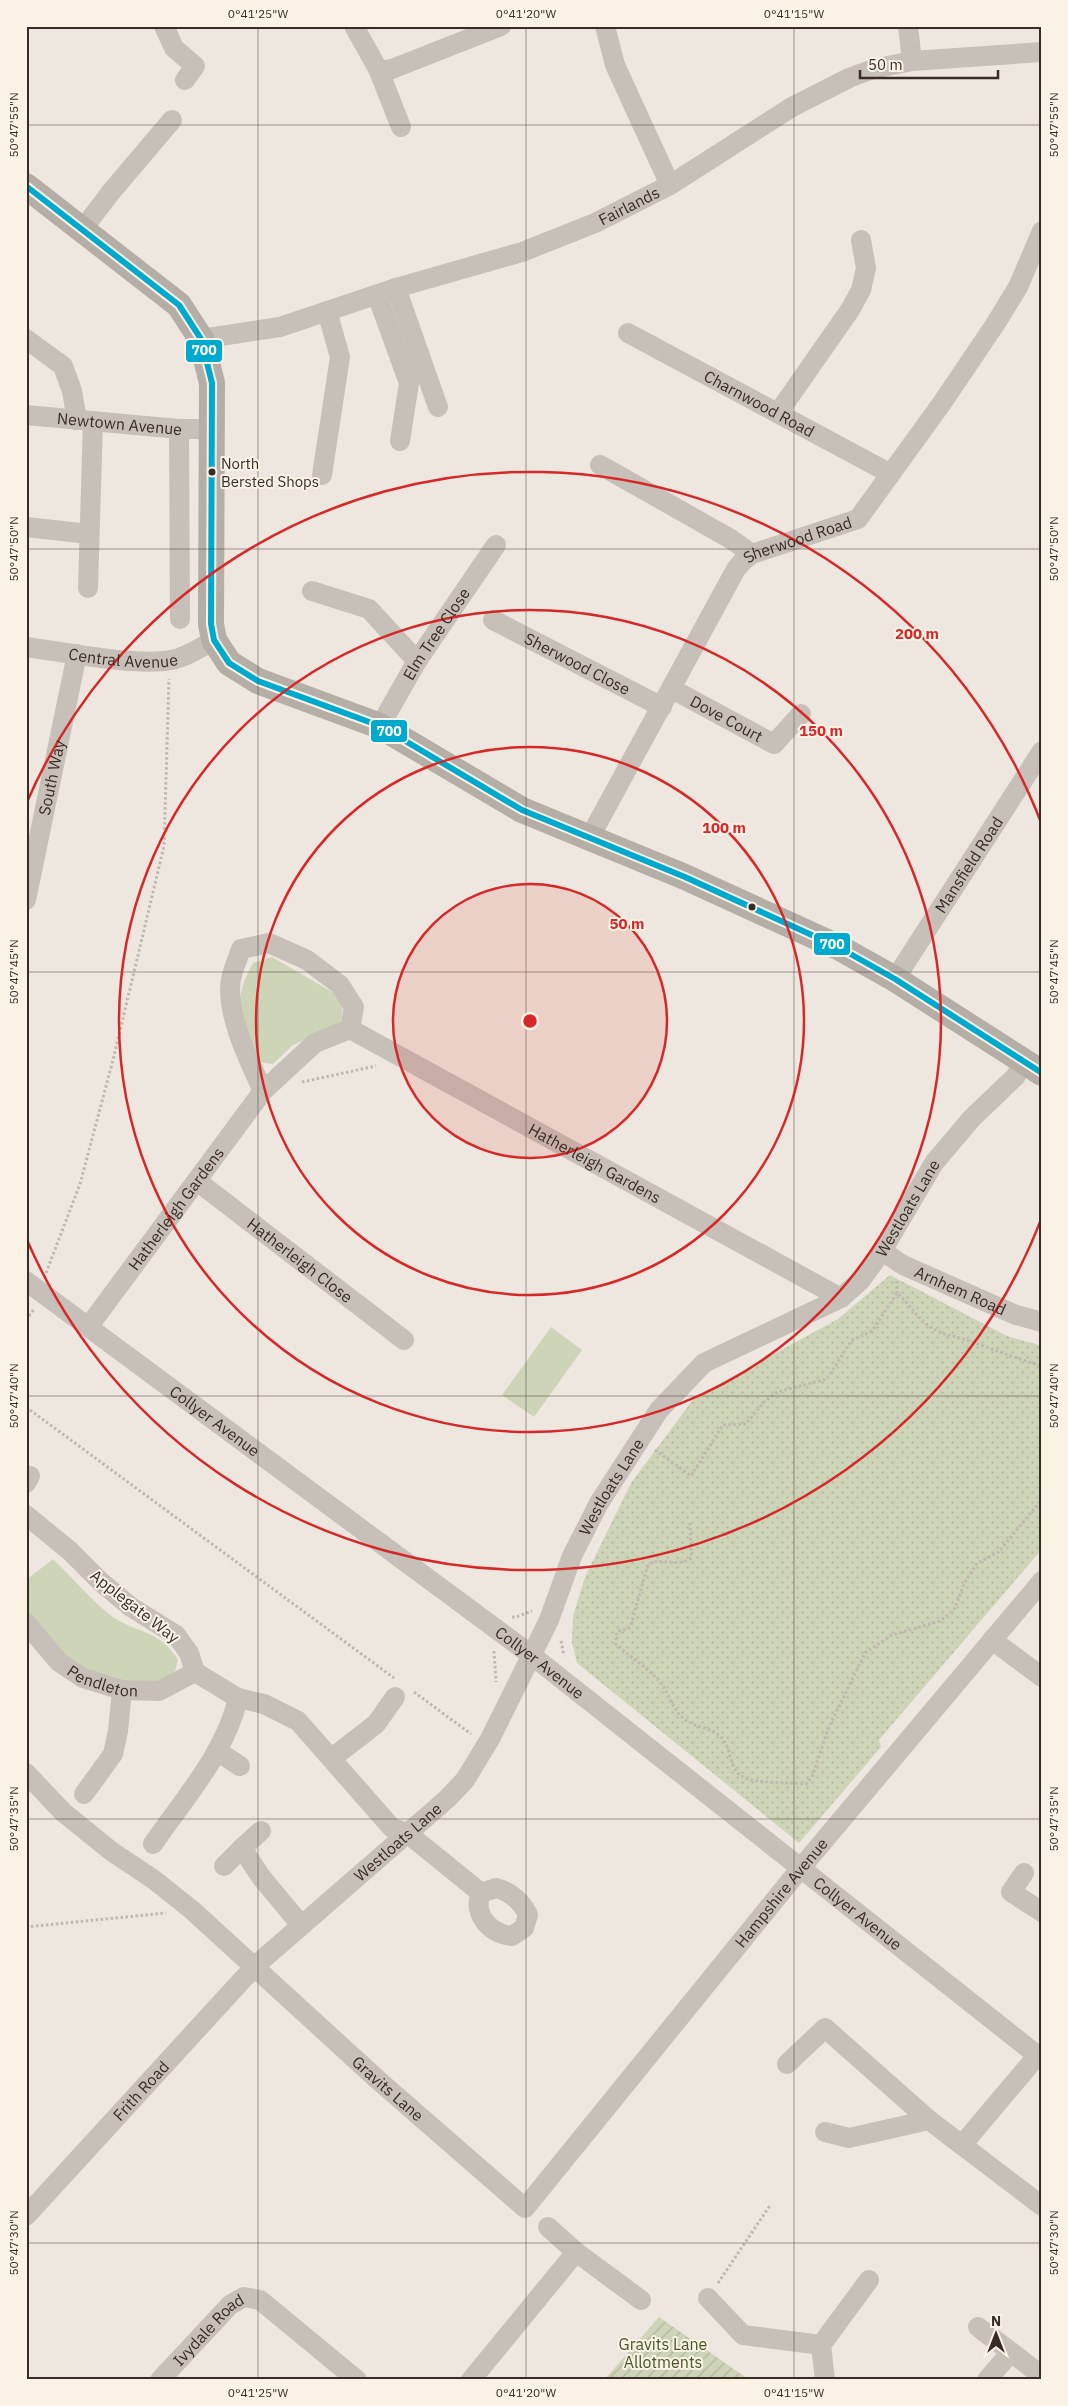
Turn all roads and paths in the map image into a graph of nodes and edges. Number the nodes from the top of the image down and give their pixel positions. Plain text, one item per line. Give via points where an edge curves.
1 (164, 26) edge
2 (354, 26) edge
3 (501, 26) edge
4 (605, 26) edge
5 (908, 26) edge
6 (1042, 52) edge
7 (912, 61) junction
8 (379, 71) junction
9 (185, 80) dead end
10 (172, 120) dead end
11 (401, 127) dead end
12 (670, 185) junction
13 (26, 186) edge
14 (82, 230) junction
15 (1042, 231) edge
16 (861, 240) dead end
17 (396, 288) junction
18 (377, 295) junction
19 (327, 311) junction
20 (628, 333) dead end
21 (201, 338) junction
22 (26, 339) edge
23 (438, 407) dead end
24 (778, 413) junction
25 (26, 415) edge
26 (85, 420) junction
27 (179, 429) junction
28 (214, 429) junction
29 (400, 441) dead end
30 (600, 465) dead end
31 (891, 474) junction
32 (322, 475) dead end
33 (26, 527) edge
34 (89, 534) junction
35 (496, 545) dead end
36 (752, 554) junction
37 (180, 585) junction
38 (88, 588) dead end
39 (211, 588) junction
40 (312, 591) dead end
41 (180, 619) dead end
42 (493, 620) dead end
43 (214, 640) junction
44 (26, 648) edge
45 (77, 654) junction
46 (168, 660) junction
47 (417, 662) junction
48 (672, 689) junction
49 (662, 708) junction
50 (801, 714) dead end
51 (380, 726) junction
52 (1042, 751) edge
53 (590, 837) junction
54 (26, 900) edge
55 (895, 979) junction
56 (350, 1029) junction
57 (406, 1059) junction
58 (1033, 1068) edge
59 (301, 1082) dead end
60 (263, 1090) junction
61 (197, 1181) junction
62 (882, 1251) junction
63 (32, 1285) edge
64 (841, 1298) junction
65 (1042, 1322) edge
66 (89, 1326) junction
67 (404, 1340) dead end
68 (1042, 1366) edge
69 (26, 1408) edge
70 (655, 1450) dead end
71 (1042, 1499) edge
72 (26, 1515) edge
73 (690, 1523) dead end
74 (1042, 1581) edge
75 (535, 1609) dead end
76 (506, 1616) dead end
77 (26, 1624) edge
78 (561, 1633) dead end
79 (992, 1640) junction
80 (493, 1643) dead end
81 (530, 1654) junction
82 (564, 1659) dead end
83 (195, 1672) junction
84 (1042, 1677) edge
85 (496, 1685) dead end
86 (401, 1689) junction
87 (122, 1690) junction
88 (238, 1698) junction
89 (472, 1734) dead end
90 (217, 1751) junction
91 (332, 1758) junction
92 (240, 1766) dead end
93 (26, 1773) edge
94 (84, 1794) dead end
95 (262, 1831) dead end
96 (407, 1833) junction
97 (153, 1844) dead end
98 (242, 1848) junction
99 (224, 1866) dead end
100 (800, 1869) junction
101 (1024, 1873) dead end
102 (481, 1893) dead end
103 (192, 1910) junction
104 (1042, 1912) edge
105 (301, 1924) junction
106 (26, 1927) edge
107 (255, 1966) junction
108 (1040, 2058) edge
109 (787, 2064) dead end
110 (929, 2120) junction
111 (825, 2132) dead end
112 (962, 2145) junction
113 (771, 2204) dead end
114 (1042, 2206) edge
115 (525, 2208) joint
116 (26, 2216) edge
117 (548, 2227) dead end
118 (576, 2252) junction
119 (869, 2280) dead end
120 (708, 2298) joint
121 (641, 2300) dead end
122 (978, 2327) dead end
123 (821, 2345) junction
124 (1011, 2352) junction
125 (1042, 2376) edge
126 (160, 2380) edge
127 (357, 2380) edge
128 (471, 2380) edge
129 (826, 2380) edge
130 (987, 2380) edge

1 - 9 street via 174,48 195,66
2 - 8 street
3 - 8 street via 392,69
4 - 12 street via 615,65
5 - 7 street
6 - 7 street, Fairlands
7 - 12 street, Fairlands via 849,78 792,107
8 - 11 street
10 - 14 street
12 - 17 street, Fairlands via 595,223 522,252
13 - 14 main road
14 - 21 main road via 179,305
15 - 31 street, Sherwood Road via 1018,287 996,323
16 - 24 street via 866,268 861,290
17 - 18 street, Fairlands
17 - 23 street
18 - 19 street, Fairlands
18 - 29 street via 409,383
19 - 21 street, Fairlands via 280,327
19 - 32 street via 340,357
20 - 24 street, Charnwood Road
21 - 28 main road via 212,383
22 - 26 street via 63,366
24 - 31 street, Charnwood Road
25 - 26 street, Newtown Avenue
26 - 27 street, Newtown Avenue
26 - 34 street
27 - 28 street, Newtown Avenue
27 - 37 street
28 - 39 main road
30 - 36 street
31 - 36 street, Sherwood Road via 858,519
33 - 34 street
34 - 38 street
35 - 47 street, Elm Tree Close
36 - 48 street, Sherwood Road via 736,569
37 - 39 street
37 - 41 street
39 - 43 main road
40 - 47 street via 370,609
42 - 49 street, Sherwood Close
43 - 46 street, Central Avenue via 189,654
43 - 51 main road via 229,663 258,681
44 - 45 street, Central Avenue
45 - 46 street, Central Avenue
45 - 54 street, South Way
46 - 63 path via 164,846 80,1184
47 - 51 street, Elm Tree Close
48 - 49 street, Sherwood Road
48 - 50 street, Dove Court via 774,744
49 - 53 street, Sherwood Road
51 - 53 main road via 522,810
52 - 55 street, Mansfield Road
53 - 55 main road via 778,918
55 - 58 main road
56 - 57 street, Hatherleigh Gardens
56 - 60 street, Hatherleigh Gardens via 315,1043
56 - 60 street via 354,1007 340,985 307,960 269,943 241,949 231,980 234,1017 247,1057
57 - 59 path
57 - 64 street, Hatherleigh Gardens
58 - 62 street, Westloats Lane via 1015,1077 972,1118 939,1157 919,1185
60 - 61 street, Hatherleigh Gardens
61 - 66 street, Hatherleigh Gardens
61 - 67 street, Hatherleigh Close
62 - 64 street, Westloats Lane via 861,1280
62 - 65 street, Arnhem Road via 903,1265 1016,1315
63 - 66 street, Collyer Avenue
64 - 81 street, Westloats Lane via 704,1363 659,1410 599,1503 572,1556 549,1620
66 - 81 street, Collyer Avenue
68 - 70 path via 931,1328 916,1317 897,1293 872,1331 852,1340 827,1379 777,1392 746,1424 723,1425 691,1476
69 - 86 path
71 - 73 path via 999,1552 977,1563 949,1614 940,1620 892,1635 865,1653 828,1729 812,1777 806,1784 754,1780 739,1774 733,1768 726,1742 719,1735 683,1719 659,1680 616,1644 618,1632 631,1625 648,1564 685,1562 692,1558
72 - 83 street, Applegate Way via 131,1607 176,1634 189,1653
74 - 79 street, Hampshire Avenue
75 - 76 path via 516,1617
77 - 87 street, Pendleton via 59,1662 83,1678
78 - 82 path
79 - 84 street
79 - 100 street, Hampshire Avenue
80 - 85 path
81 - 96 street, Westloats Lane via 490,1738 465,1780
81 - 100 street, Collyer Avenue
83 - 87 street, Pendleton via 159,1691
83 - 88 street
86 - 89 path
86 - 91 street via 376,1724
87 - 94 street via 113,1754
88 - 90 street via 236,1710
88 - 91 street via 264,1704 298,1720
90 - 92 street
90 - 97 street
91 - 96 street via 392,1828
93 - 103 street, Gravits Lane via 63,1812 110,1851
95 - 98 street
96 - 102 street
96 - 105 street, Westloats Lane
98 - 99 street
98 - 105 street
100 - 108 street, Collyer Avenue
100 - 115 street, Hampshire Avenue
101 - 104 street via 1011,1892
103 - 106 path
103 - 107 street, Gravits Lane
105 - 107 street, Westloats Lane
107 - 115 street, Gravits Lane via 378,2080
107 - 116 street, Frith Road
108 - 112 street
109 - 110 street via 825,2028
110 - 111 street via 849,2138
110 - 112 street
112 - 114 street
113 - 120 path
117 - 118 street
118 - 121 street
118 - 128 street
119 - 123 street
120 - 123 street via 743,2335
122 - 124 street
123 - 129 street
124 - 125 street
124 - 130 street
126 - 127 street, Ivydale Road via 230,2305 244,2297 260,2300

